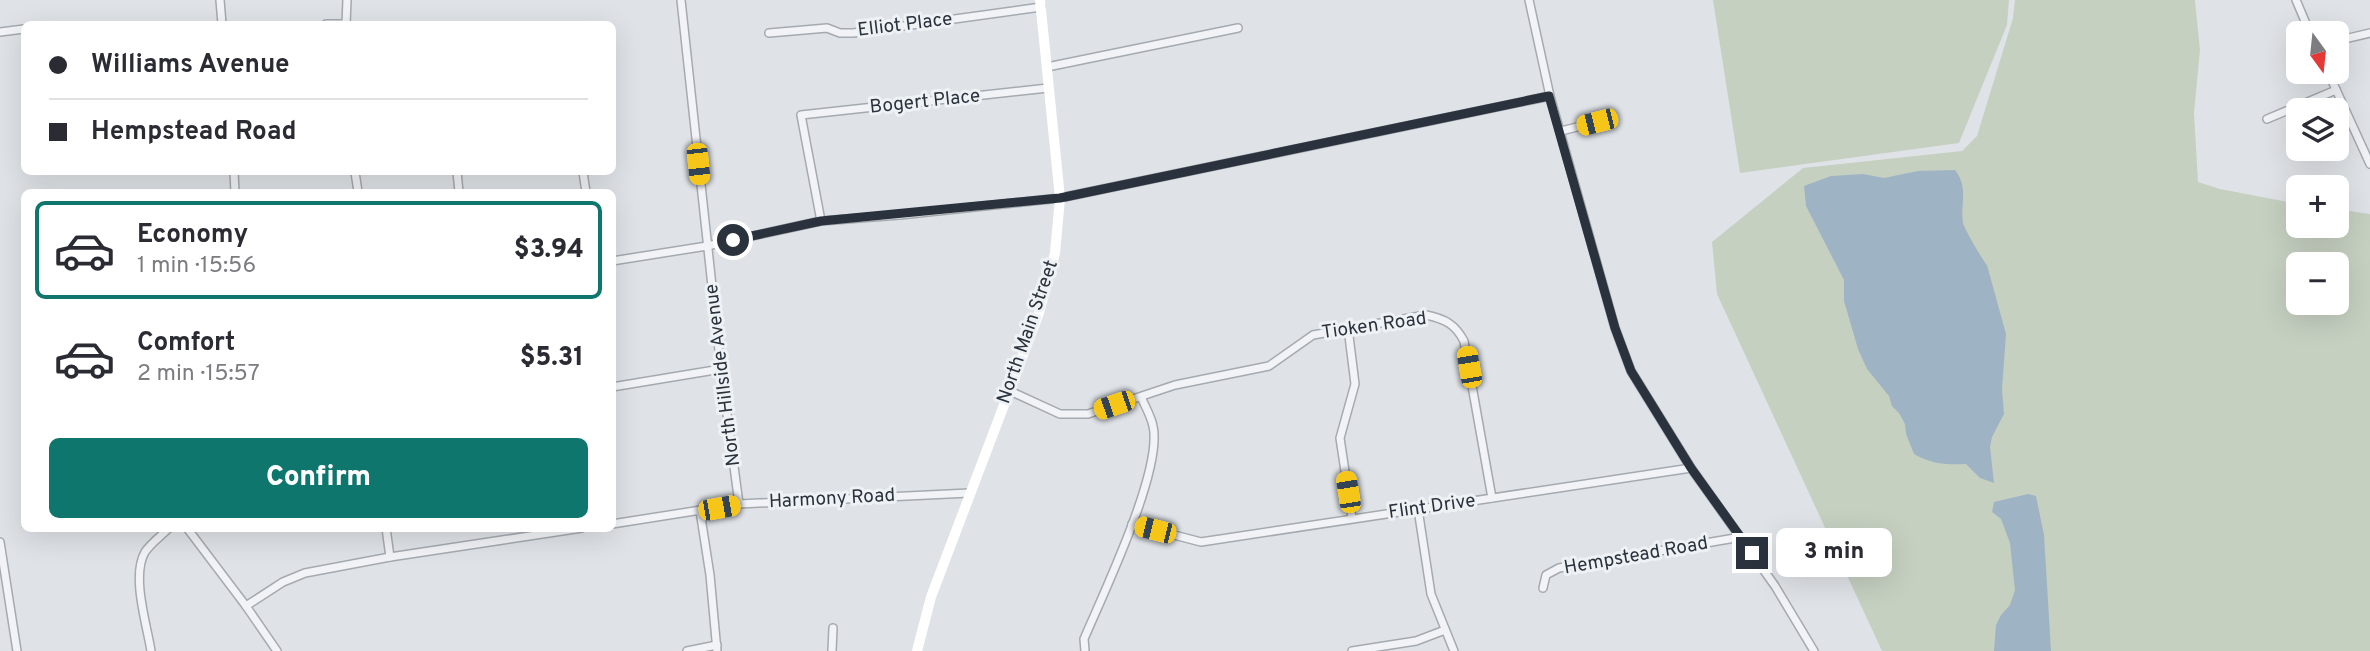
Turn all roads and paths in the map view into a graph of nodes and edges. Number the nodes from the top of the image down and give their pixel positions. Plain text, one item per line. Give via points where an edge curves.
1 (220, 0) edge
2 (346, 0) edge
3 (681, 0) edge
4 (1529, 0) edge
5 (2296, 0) edge
6 (1040, 4) edge
7 (222, 21) edge
8 (346, 21) edge
9 (2305, 21) edge
10 (1238, 28) dead end
11 (21, 29) edge
12 (0, 32) edge
13 (769, 33) dead end
14 (2370, 33) edge
15 (2349, 38) edge
16 (1047, 67) junction
17 (2334, 84) edge
18 (1048, 88) junction
19 (2336, 89) junction
20 (1549, 96) junction
21 (2267, 119) dead end
22 (1597, 122) dead end
23 (1561, 131) junction
24 (2370, 164) edge
25 (1060, 198) junction
26 (821, 221) junction
27 (707, 246) junction
28 (616, 260) edge
29 (1348, 328) junction
30 (722, 369) junction
31 (616, 386) edge
32 (1010, 391) junction
33 (1140, 397) junction
34 (1691, 468) junction
35 (969, 493) junction
36 (1492, 498) junction
37 (739, 504) junction
38 (1418, 509) junction
39 (700, 511) junction
40 (1352, 518) junction
41 (616, 523) edge
42 (1132, 524) junction
43 (165, 532) edge
44 (190, 532) edge
45 (387, 532) edge
46 (556, 532) edge
47 (1741, 537) junction
48 (0, 542) edge
49 (390, 557) junction
50 (1543, 588) dead end
51 (246, 606) junction
52 (833, 628) dead end
53 (1445, 630) junction
54 (717, 648) edge
55 (17, 651) edge
56 (151, 651) edge
57 (277, 651) edge
58 (687, 651) edge
59 (832, 651) edge
60 (917, 651) edge
61 (1085, 651) edge
62 (1352, 651) edge
63 (1454, 651) edge
64 (1814, 651) edge

1 - 7 street
2 - 8 street
3 - 27 street, North Hillside Avenue
4 - 20 street, Hempstead Road
5 - 9 street
6 - 13 street, Elliot Place via 853,33 827,29
6 - 16 main road, North Main Street
10 - 16 street
11 - 12 street
14 - 15 street
16 - 18 main road, North Main Street
17 - 19 street
18 - 25 main road, North Main Street
18 - 26 street, Bogert Place via 801,115
19 - 21 street
19 - 24 street
20 - 23 street, Hempstead Road
20 - 25 street
22 - 23 street
23 - 34 street, Hempstead Road via 1631,371
25 - 26 street
25 - 32 main road, North Main Street via 1048,282
26 - 27 street
27 - 28 street
27 - 30 street, North Hillside Avenue
29 - 33 street, Tioken Road via 1313,335 1269,366
29 - 36 street, Tioken Road via 1426,315 1457,328 1464,341
29 - 40 street via 1355,384 1340,438
30 - 31 street
30 - 37 street, North Hillside Avenue
32 - 33 street, Tioken Road via 1060,414 1088,414
32 - 35 main road, North Main Street
33 - 42 street via 1153,427 1153,459
34 - 36 street, Flint Drive
34 - 47 street, Hempstead Road
35 - 37 street, Harmony Road
35 - 60 main road, North Main Street via 931,597
36 - 38 street, Flint Drive
37 - 39 street, Harmony Road
38 - 40 street, Flint Drive
38 - 53 street via 1431,594
39 - 41 street, Harmony Road
39 - 54 street
40 - 42 street, Flint Drive via 1201,542
42 - 61 street via 1084,639
43 - 56 street via 140,563
44 - 51 street
45 - 49 street
46 - 49 street
47 - 50 street, Hempstead Road via 1559,568 1546,575
47 - 64 street, Hempstead Road
48 - 55 street
49 - 51 street via 305,573
51 - 57 street
52 - 59 street
53 - 62 street via 1416,641
53 - 63 street
54 - 58 street

